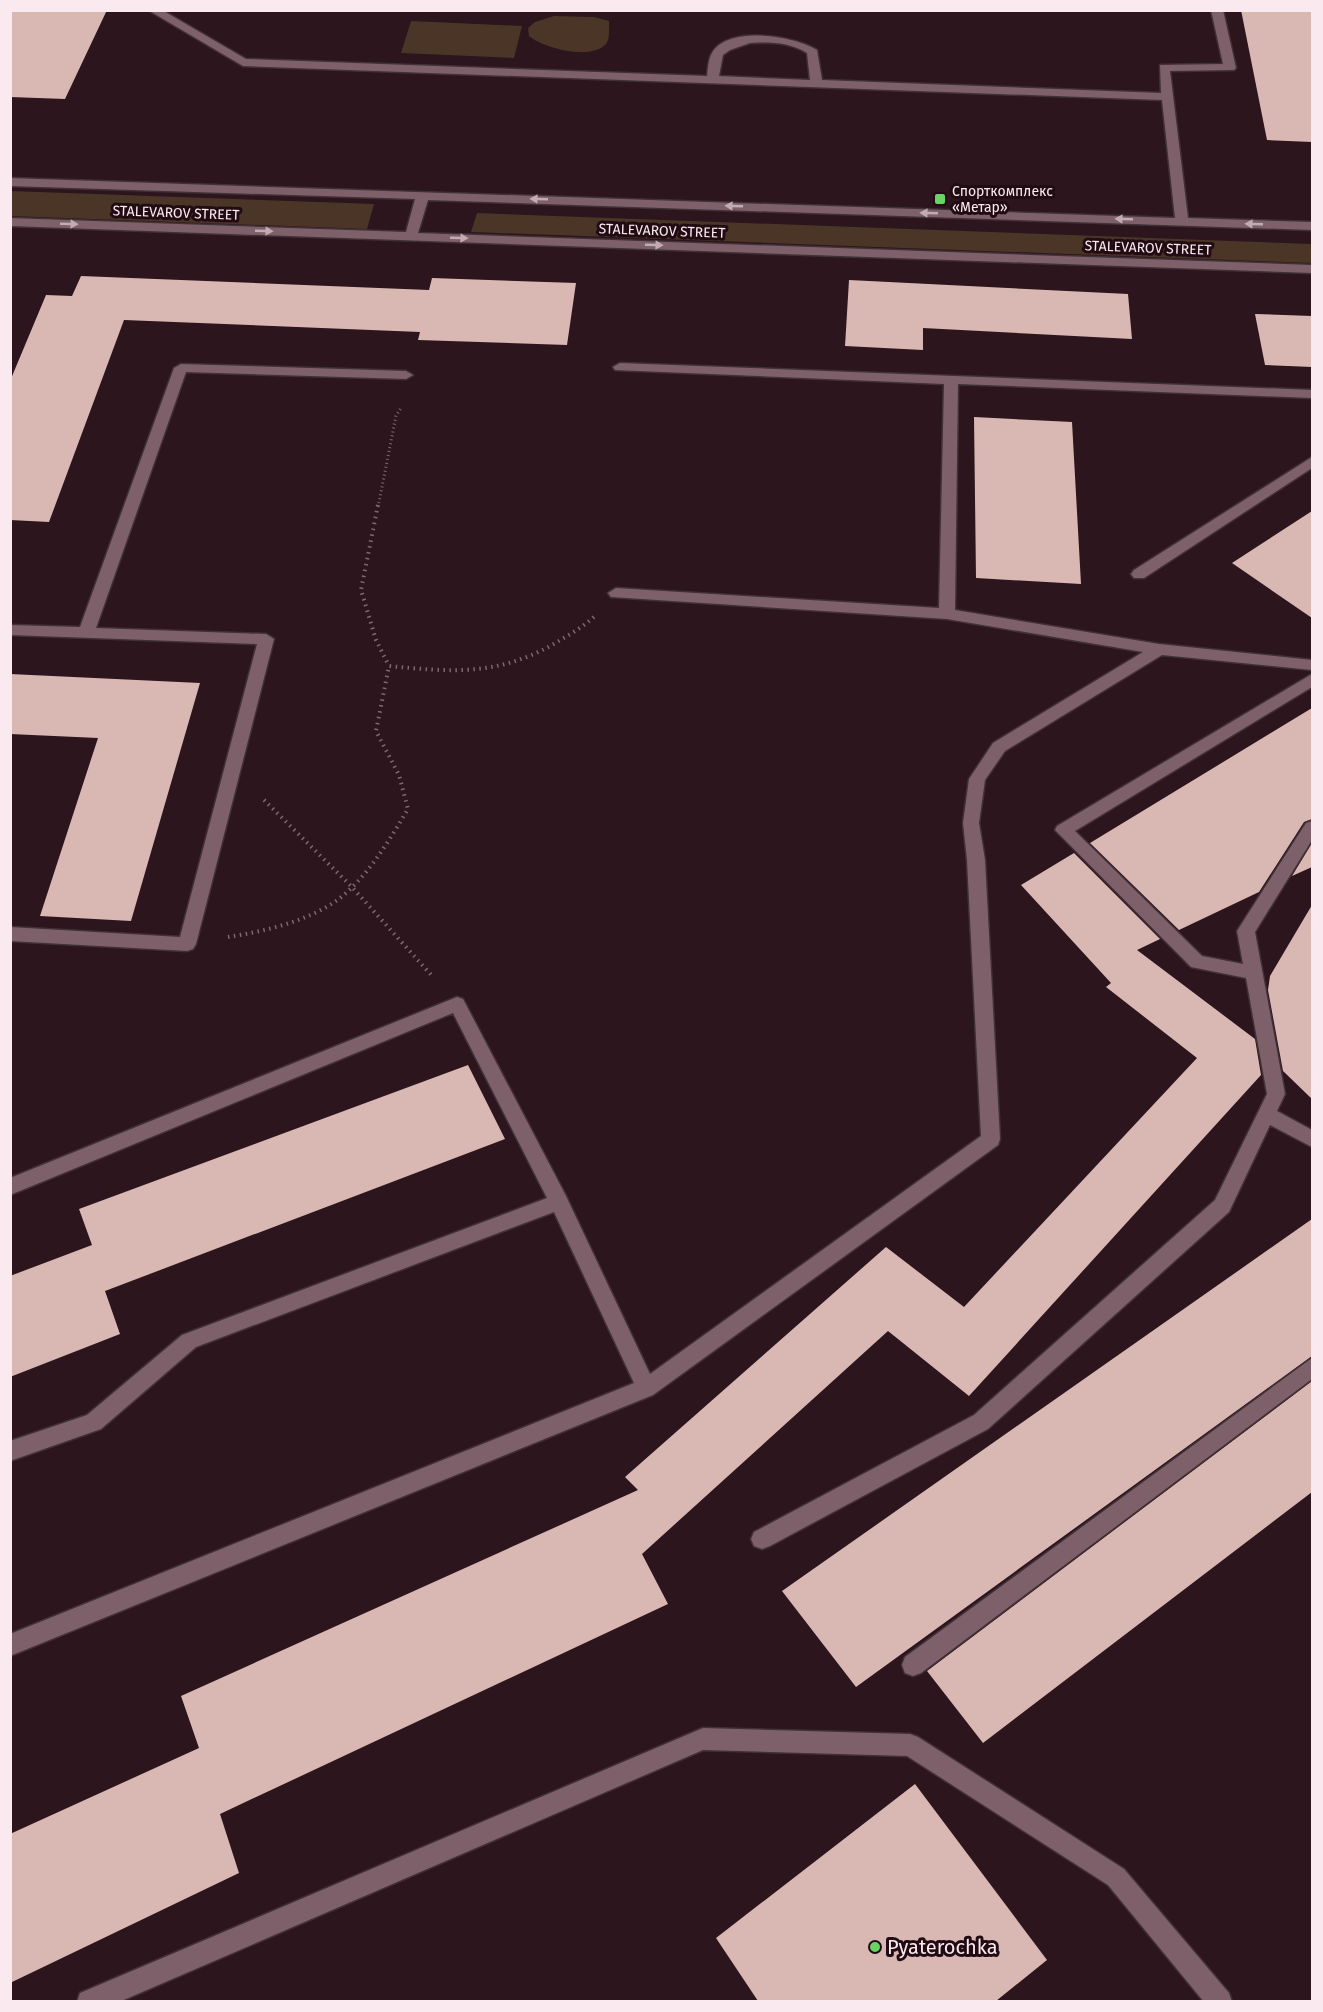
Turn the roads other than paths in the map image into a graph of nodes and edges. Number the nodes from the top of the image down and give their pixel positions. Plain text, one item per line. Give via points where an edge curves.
1 (153, 10) edge
2 (1217, 10) edge
3 (712, 81) junction
4 (816, 85) junction
5 (1167, 97) junction
6 (10, 182) edge
7 (423, 195) junction
8 (1182, 221) junction
9 (10, 222) edge
10 (1312, 226) edge
11 (411, 237) junction
12 (1312, 269) edge
13 (620, 367) dead end
14 (406, 375) road end
15 (951, 378) junction
16 (1312, 394) edge
17 (1312, 462) edge
18 (1138, 574) dead end
19 (616, 593) road end
20 (947, 614) junction
21 (10, 630) edge
22 (86, 633) junction
23 (1158, 649) junction
24 (1312, 665) edge
25 (1312, 680) edge
26 (1312, 827) edge
27 (10, 934) edge
28 (1254, 973) junction
29 (1266, 1114) junction
30 (1312, 1139) edge
31 (10, 1188) edge
32 (559, 1202) junction
33 (1312, 1368) edge
34 (646, 1388) junction
35 (10, 1451) edge
36 (762, 1539) dead end
37 (10, 1645) edge
38 (913, 1665) dead end
39 (89, 2001) edge
40 (1220, 2001) edge

1 - 3 street via 243,63
2 - 5 street via 1230,68 1164,67
3 - 4 street
3 - 4 street via 717,54 726,46 743,40 779,41 800,44 813,52
4 - 5 street
5 - 8 street
6 - 7 street, STALEVAROV STREET
8 -> 7 street, STALEVAROV STREET
7 - 11 street
10 -> 8 street, STALEVAROV STREET
9 -> 11 street, STALEVAROV STREET
11 -> 12 street, STALEVAROV STREET
13 - 15 street
14 - 22 street via 181,368
15 - 16 street
15 - 20 street
17 - 18 street
19 - 20 street
20 - 23 street
21 - 22 street
22 - 27 street via 266,639 187,944
23 - 24 street
23 - 34 street via 999,747 977,779 971,823 991,1139
25 - 28 street via 1064,830 1197,962
26 - 28 street via 1246,931
28 - 29 street via 1276,1094
29 - 30 street
29 - 36 street via 1222,1206 981,1422
31 - 32 street via 457,1004
32 - 34 street
32 - 35 street via 189,1341 94,1422
33 - 38 street
34 - 37 street
39 - 40 street via 703,1739 910,1745 1116,1878

